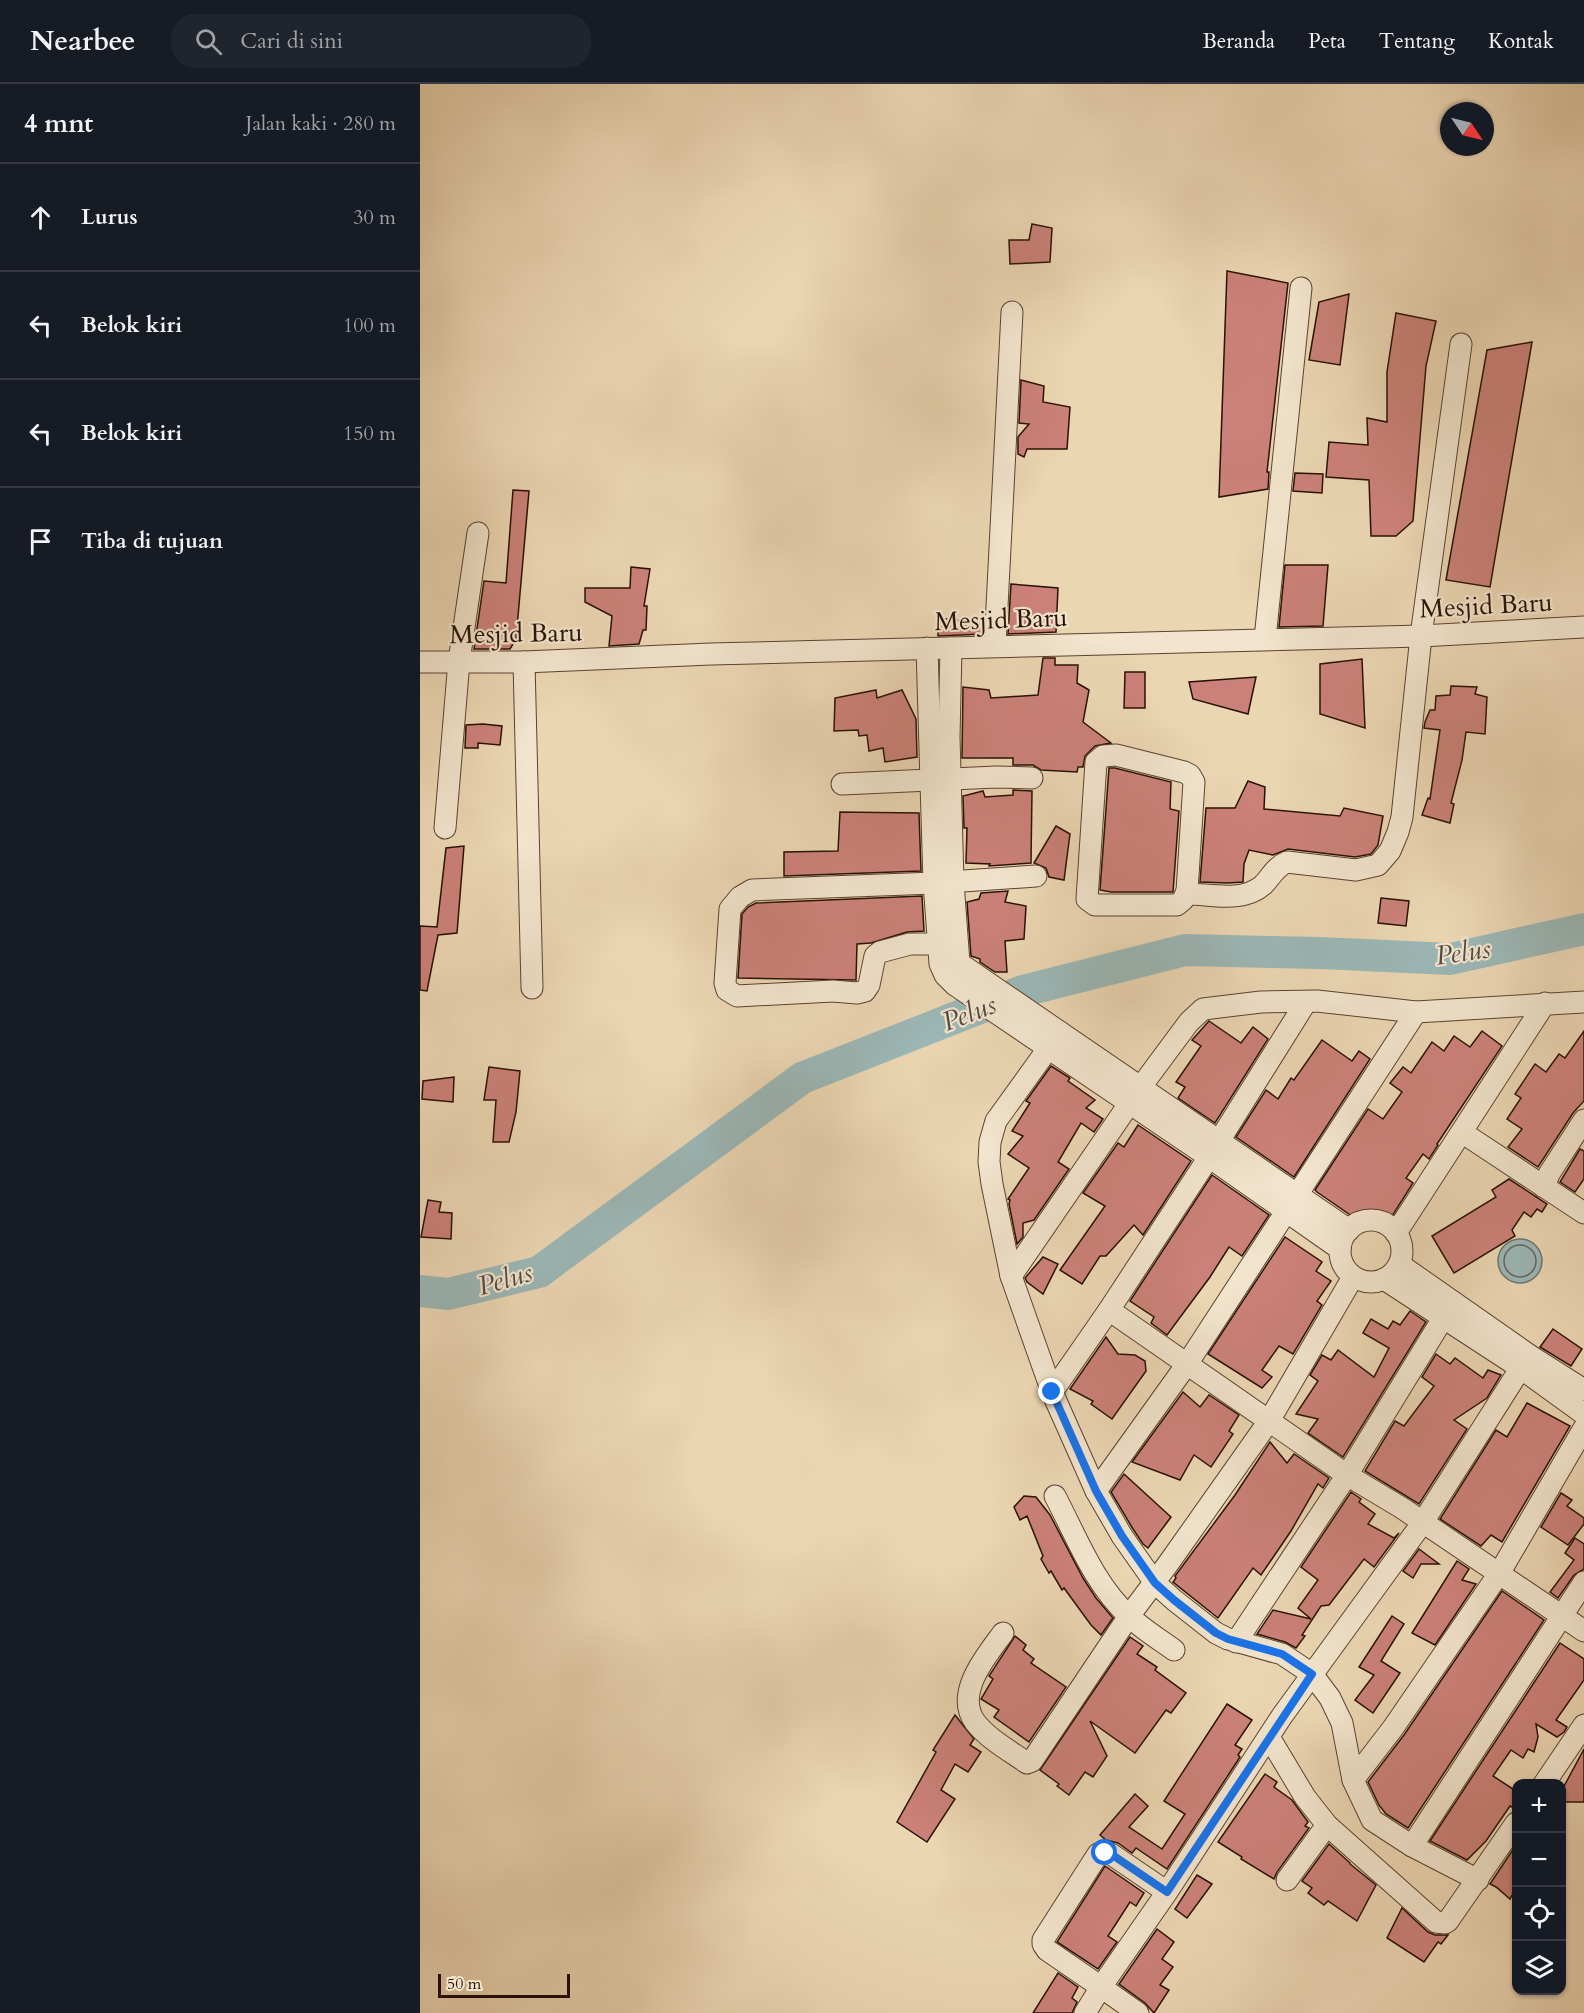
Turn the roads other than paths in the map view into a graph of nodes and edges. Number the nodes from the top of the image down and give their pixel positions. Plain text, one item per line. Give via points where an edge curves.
1 (1301, 288) dead end
2 (1012, 312) dead end
3 (1461, 344) dead end
4 (478, 533) dead end
5 (1584, 627) edge
6 (1421, 636) junction
7 (1265, 639) junction
8 (994, 646) junction
9 (927, 648) junction
10 (951, 648) junction
11 (459, 661) junction
12 (420, 662) edge
13 (524, 662) junction
14 (1032, 778) dead end
15 (940, 779) junction
16 (842, 784) dead end
17 (446, 828) dead end
18 (1036, 876) dead end
19 (943, 882) junction
20 (1187, 891) junction
21 (947, 944) junction
22 (532, 988) dead end
23 (1306, 1002) junction
24 (1584, 1002) edge
25 (1545, 1004) junction
26 (1416, 1012) junction
27 (1049, 1037) junction
28 (1135, 1096) junction
29 (1584, 1120) edge
30 (1463, 1133) junction
31 (1214, 1148) junction
32 (1544, 1186) junction
33 (1293, 1203) junction
34 (1584, 1213) edge
35 (1396, 1233) junction
36 (1344, 1239) junction
37 (1399, 1264) junction
38 (1011, 1276) junction
39 (1353, 1277) junction
40 (1384, 1279) junction
41 (1109, 1310) junction
42 (1449, 1310) junction
43 (1525, 1362) junction
44 (1186, 1364) junction
45 (1575, 1384) edge
46 (1052, 1392) junction
47 (1584, 1414) edge
48 (1269, 1420) junction
49 (1584, 1428) edge
50 (1347, 1475) junction
51 (1096, 1491) junction
52 (1055, 1496) dead end
53 (1423, 1522) junction
54 (1500, 1572) junction
55 (1584, 1582) edge
56 (1150, 1588) junction
57 (1130, 1614) junction
58 (1563, 1616) junction
59 (1584, 1631) edge
60 (1003, 1633) dead end
61 (1236, 1642) junction
62 (1174, 1650) dead end
63 (1309, 1679) junction
64 (1584, 1725) edge
65 (1269, 1737) junction
66 (1547, 1779) edge
67 (1353, 1780) junction
68 (1327, 1825) junction
69 (1512, 1829) edge
70 (1412, 1846) junction
71 (1287, 1880) dead end
72 (1474, 1885) junction
73 (1167, 1892) junction
74 (1101, 1987) junction
75 (1084, 2013) edge
76 (1138, 2013) edge

1 - 7 street
2 - 8 street
3 - 6 street
4 - 11 street
5 - 6 street, Mesjid Baru
6 - 7 street, Mesjid Baru
6 - 20 street via 1402,817 1390,851 1378,865 1356,870 1287,862 1256,891 1241,896
7 - 8 street, Mesjid Baru
8 - 10 street, Mesjid Baru
9 - 10 street, Mesjid Baru
9 - 13 street, Mesjid Baru
9 - 15 street
10 - 15 street
11 - 12 street, Mesjid Baru
11 - 13 street, Mesjid Baru
11 - 17 street
13 - 22 street
14 - 15 street
15 - 16 street
15 - 19 street
18 - 19 street
19 - 21 street
19 - 21 street via 752,890 730,909 724,983 737,996 857,993 869,985 880,952 910,944
20 - 20 street via 1177,905 1095,905 1087,899 1096,762 1103,756 1116,755 1190,775 1194,782
21 - 27 street via 940,964 945,975 960,977
23 - 26 street
23 - 28 street via 1203,1008
23 - 31 street
24 - 25 street
25 - 26 street
25 - 30 street
26 - 33 street
27 - 28 street
27 - 38 street via 996,1121 990,1142 992,1184
28 - 31 street
28 - 38 street
29 - 32 street
30 - 32 street
30 - 35 street
31 - 33 street
31 - 41 street
32 - 34 street
33 - 36 street
33 - 44 street
35 - 36 street via 1378,1221 1368,1220 1357,1223
35 - 37 street via 1402,1254
36 - 39 street via 1341,1260
37 - 40 street
37 - 42 street
38 - 46 street
39 - 40 street via 1373,1282
39 - 48 street
40 - 42 street
41 - 44 street
41 - 46 street
42 - 43 street
42 - 50 street
43 - 45 street
43 - 53 street
44 - 48 street
44 - 51 street
45 - 47 street
46 - 51 street
48 - 50 street
48 - 56 street
49 - 54 street
50 - 53 street
50 - 61 street
51 - 56 street
52 - 57 street via 1111,1597
53 - 54 street
53 - 63 street
54 - 58 street
54 - 67 street
55 - 58 street
56 - 57 street
56 - 61 street via 1174,1600 1216,1633
57 - 60 street via 1027,1763 986,1733 969,1708 976,1670
57 - 62 street
58 - 59 street
58 - 70 street
61 - 63 street via 1282,1654
63 - 65 street
63 - 67 street via 1330,1698 1342,1723
64 - 66 street
65 - 68 street
65 - 73 street
67 - 70 street via 1371,1820
68 - 71 street
68 - 72 street via 1436,1922 1448,1921
69 - 72 street
70 - 72 street
73 - 74 street
73 - 74 street via 1111,1854 1098,1854 1043,1944
74 - 75 street
74 - 76 street

